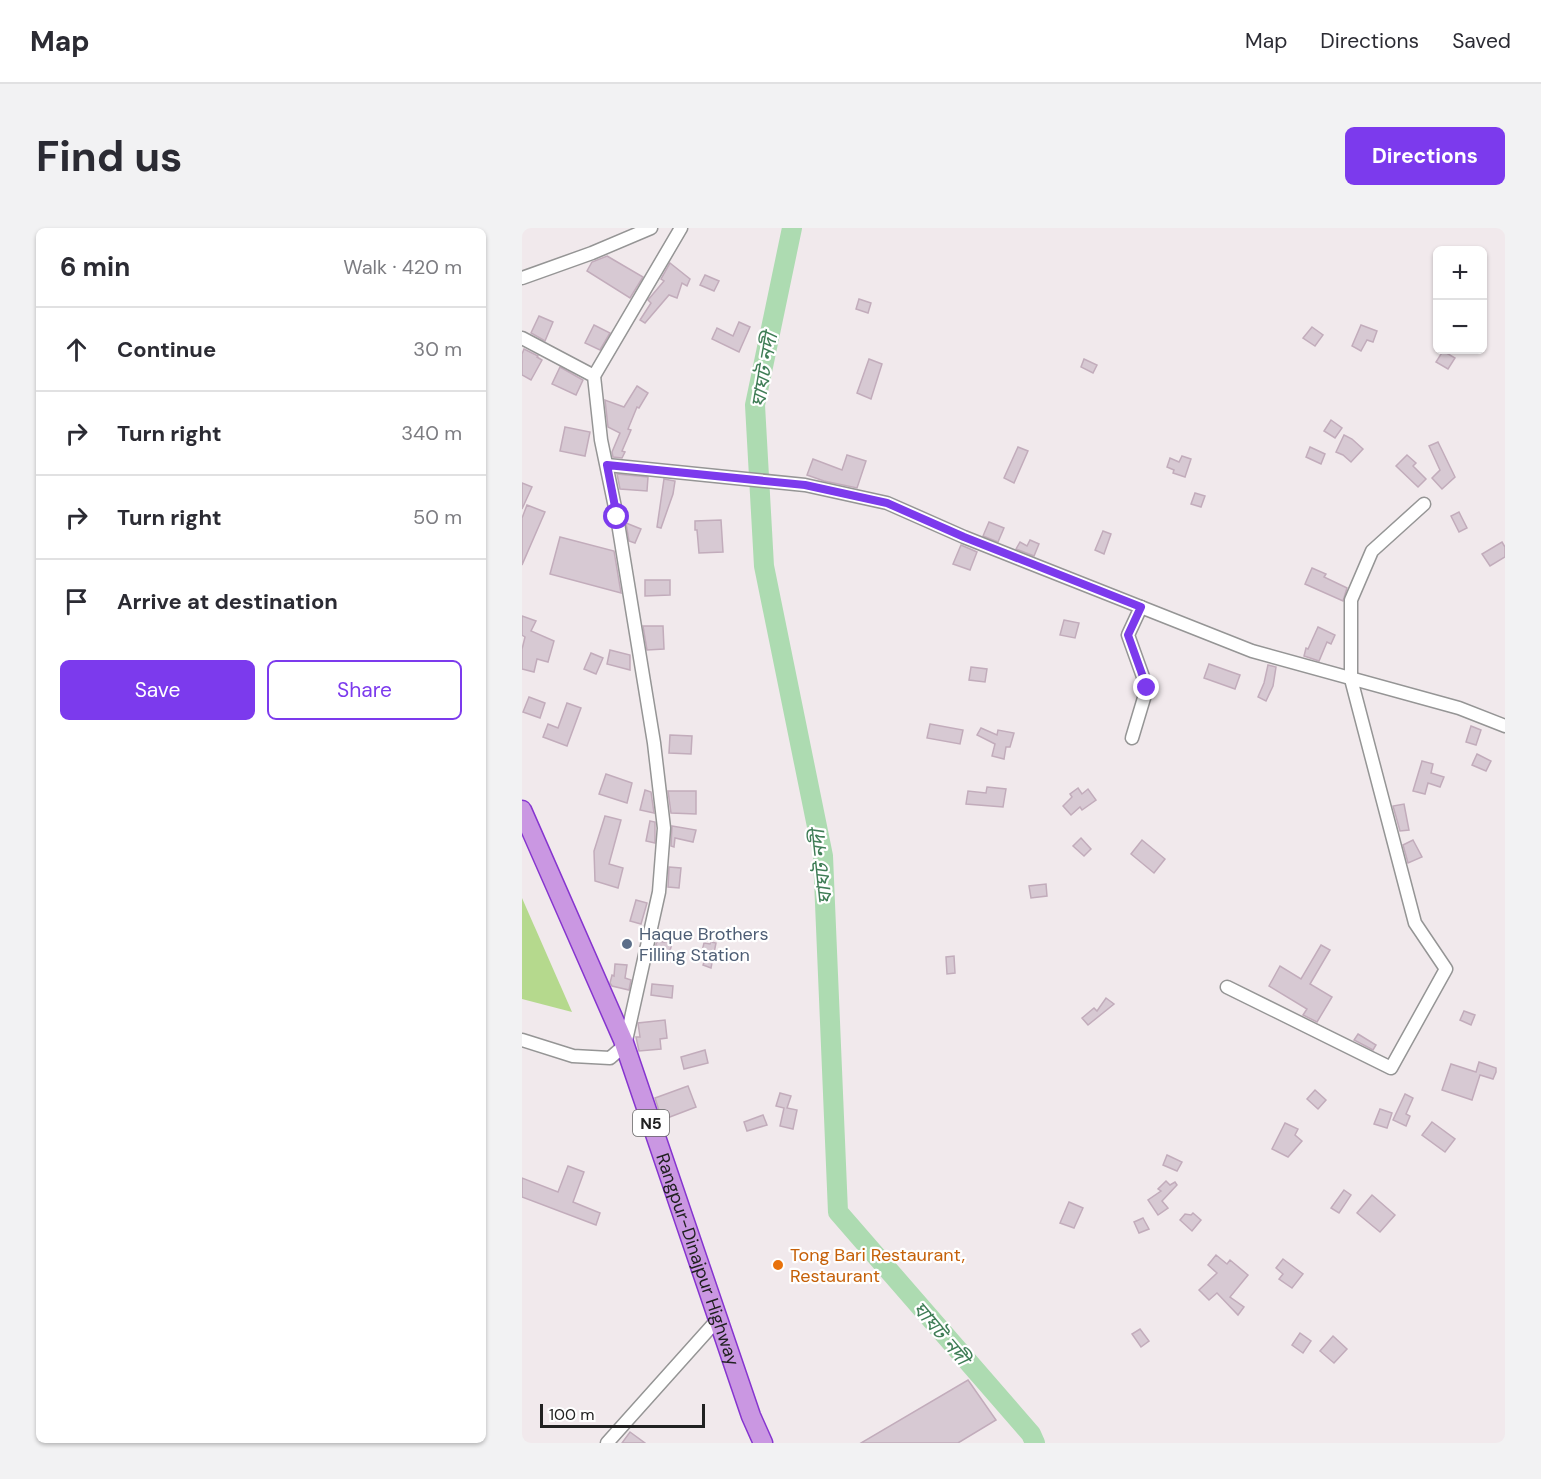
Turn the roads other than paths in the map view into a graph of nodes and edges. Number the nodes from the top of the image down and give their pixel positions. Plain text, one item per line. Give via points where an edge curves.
1 (651, 228) edge
2 (681, 228) edge
3 (522, 278) edge
4 (522, 338) edge
5 (594, 376) junction
6 (607, 465) junction
7 (1424, 504) dead end
8 (1141, 607) junction
9 (1351, 679) junction
10 (1505, 726) edge
11 (1132, 738) dead end
12 (522, 810) edge
13 (1227, 987) dead end
14 (522, 1040) edge
15 (625, 1045) junction
16 (718, 1319) junction
17 (607, 1443) edge
18 (763, 1443) edge

1 - 3 street
2 - 5 street
4 - 5 street
5 - 6 street
6 - 8 street via 805,485 887,503
6 - 15 street via 654,743 664,828 659,892
7 - 9 street via 1372,551 1351,600
8 - 9 street via 1252,651
8 - 11 street via 1128,635 1147,688
9 - 10 street via 1459,708
9 - 13 street via 1415,922 1446,969 1391,1068
12 - 15 highway, Rangpur-Dinajpur Highway / N5
14 - 15 street via 582,1057 610,1058
15 - 16 highway, Rangpur-Dinajpur Highway / N5
16 - 17 street
16 - 18 highway, Rangpur-Dinajpur Highway / N5

